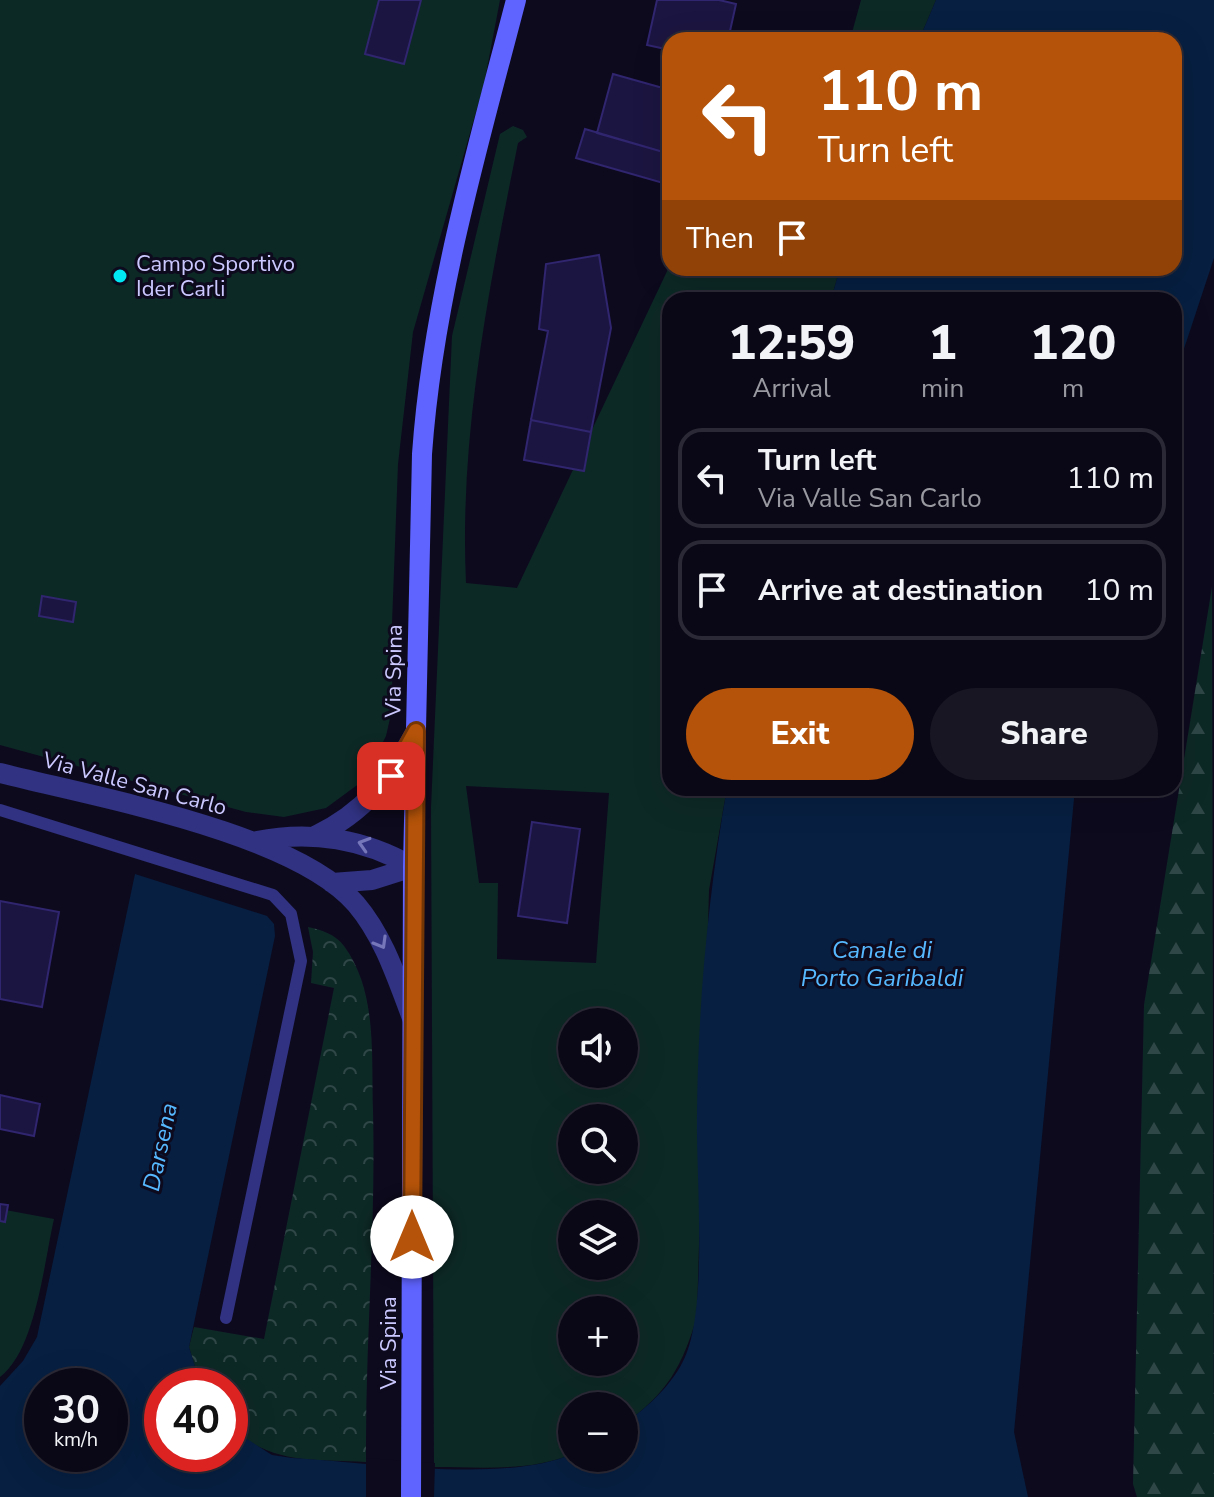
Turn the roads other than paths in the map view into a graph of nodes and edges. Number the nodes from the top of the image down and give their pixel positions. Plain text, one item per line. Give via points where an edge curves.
1 (516, 0) edge
2 (416, 731) junction
3 (0, 773) edge
4 (0, 810) edge
5 (312, 837) junction
6 (257, 841) junction
7 (413, 867) junction
8 (332, 883) junction
9 (413, 1021) junction
10 (226, 1318) dead end
11 (411, 1497) edge

1 - 2 street, Via Spina via 455,233 429,376 422,454
2 - 5 street, Via Valle San Carlo via 373,798
2 - 7 street, Via Spina
3 - 6 street, Via Valle San Carlo
4 - 10 lane via 229,879 273,895 291,914 301,961
5 - 6 street, Via Valle San Carlo
7 -> 5 street, Via Valle San Carlo via 384,850
6 - 8 street, Via Valle San Carlo
7 - 8 street via 372,880
7 - 9 street, Via Spina
8 -> 9 street, Via Valle San Carlo via 375,932
9 - 11 street, Via Spina

